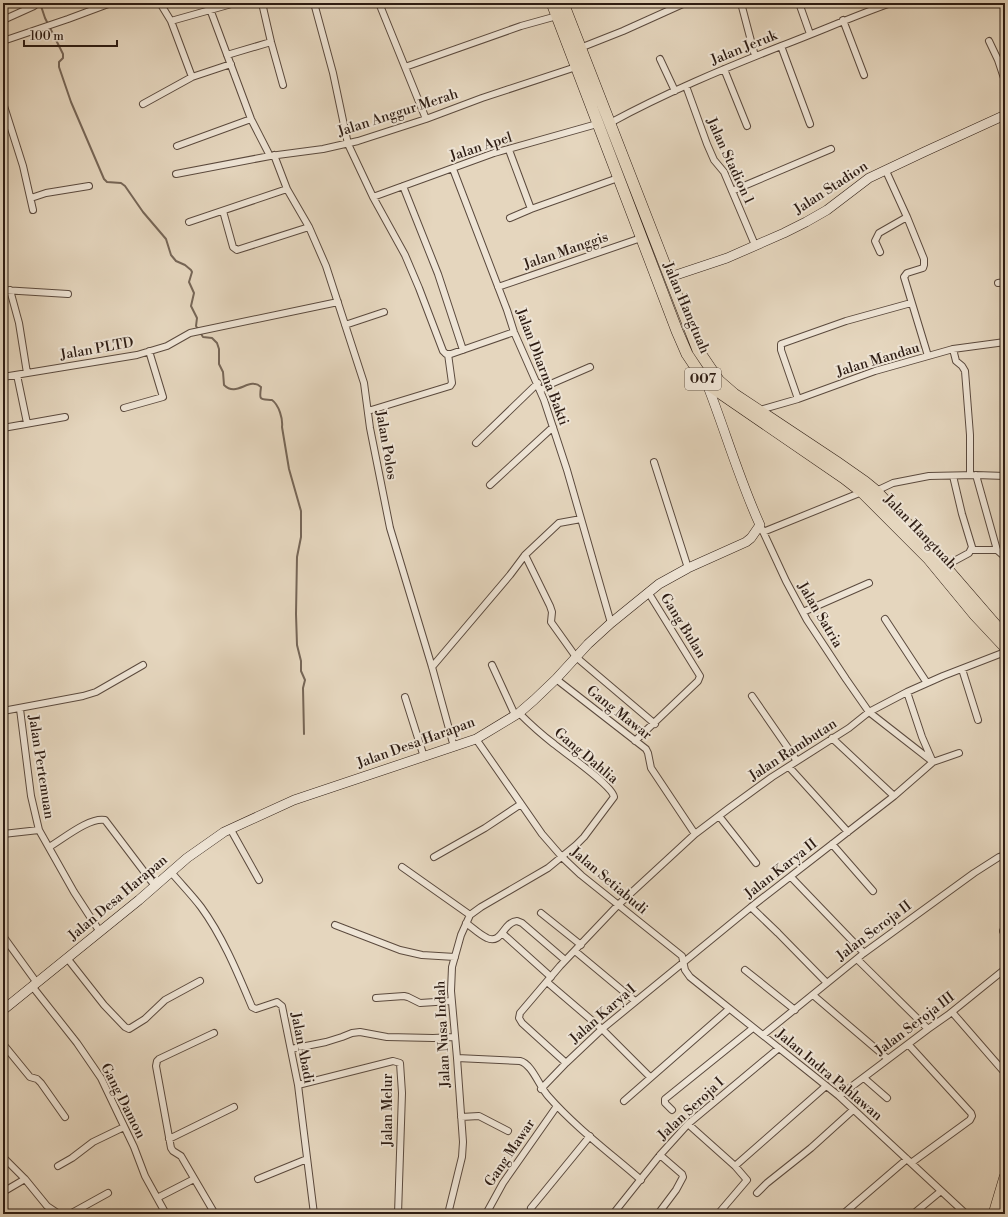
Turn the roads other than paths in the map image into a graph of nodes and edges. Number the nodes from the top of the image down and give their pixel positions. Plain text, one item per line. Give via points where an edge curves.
1 (111, 3) edge
2 (160, 3) edge
3 (235, 3) edge
4 (262, 3) edge
5 (314, 3) edge
6 (379, 3) edge
7 (552, 3) edge
8 (562, 3) edge
9 (685, 3) edge
10 (741, 3) edge
11 (800, 3) edge
12 (891, 3) edge
13 (34, 6) dead end
14 (672, 6) edge
15 (210, 9) junction
16 (557, 16) junction
17 (3, 20) edge
18 (843, 20) junction
19 (171, 21) junction
20 (810, 34) junction
21 (3, 41) edge
22 (989, 41) dead end
23 (271, 42) junction
24 (781, 46) junction
25 (580, 48) junction
26 (227, 55) junction
27 (755, 56) junction
28 (660, 59) dead end
29 (231, 64) junction
30 (405, 67) junction
31 (576, 67) junction
32 (724, 69) junction
33 (864, 75) dead end
34 (192, 77) junction
35 (1005, 81) edge
36 (283, 85) dead end
37 (686, 86) junction
38 (676, 91) junction
39 (3, 103) edge
40 (143, 104) dead end
41 (1005, 115) edge
42 (251, 119) junction
43 (426, 119) junction
44 (610, 123) junction
45 (598, 124) junction
46 (810, 124) dead end
47 (748, 126) dead end
48 (348, 144) junction
49 (177, 146) dead end
50 (509, 150) junction
51 (831, 150) dead end
52 (272, 155) junction
53 (453, 169) junction
54 (886, 171) junction
55 (176, 174) dead end
56 (618, 178) junction
57 (89, 186) dead end
58 (403, 186) junction
59 (287, 189) junction
60 (732, 191) junction
61 (373, 197) junction
62 (31, 198) junction
63 (531, 209) junction
64 (33, 210) dead end
65 (223, 211) junction
66 (907, 217) junction
67 (510, 218) dead end
68 (189, 222) dead end
69 (3, 228) edge
70 (310, 228) junction
71 (641, 238) junction
72 (755, 245) junction
73 (880, 252) dead end
74 (670, 277) junction
75 (3, 278) edge
76 (498, 287) junction
77 (6, 290) edge
78 (68, 294) dead end
79 (338, 302) junction
80 (911, 303) junction
81 (384, 312) dead end
82 (346, 325) junction
83 (514, 332) junction
84 (1005, 342) edge
85 (953, 349) junction
86 (463, 350) junction
87 (149, 351) junction
88 (448, 354) junction
89 (928, 356) junction
90 (590, 367) dead end
91 (27, 373) junction
92 (16, 375) junction
93 (3, 377) edge
94 (538, 383) junction
95 (707, 384) junction
96 (541, 390) junction
97 (798, 399) junction
98 (124, 408) dead end
99 (760, 410) junction
100 (368, 411) junction
101 (65, 417) dead end
102 (27, 423) junction
103 (553, 427) junction
104 (3, 428) edge
105 (476, 443) dead end
106 (654, 462) dead end
107 (973, 475) junction
108 (953, 476) junction
109 (1005, 476) edge
110 (490, 485) dead end
111 (876, 491) junction
112 (862, 492) junction
113 (581, 519) junction
114 (761, 528) junction
115 (972, 550) junction
116 (998, 550) junction
117 (525, 555) junction
118 (1005, 558) edge
119 (945, 566) junction
120 (688, 568) junction
121 (868, 583) dead end
122 (648, 592) junction
123 (803, 612) junction
124 (979, 612) junction
125 (885, 619) dead end
126 (610, 623) junction
127 (1005, 636) edge
128 (1005, 647) edge
129 (1005, 652) edge
130 (576, 657) junction
131 (143, 665) dead end
132 (492, 665) dead end
133 (432, 667) junction
134 (962, 669) junction
135 (556, 679) junction
136 (927, 683) junction
137 (907, 692) junction
138 (752, 696) dead end
139 (406, 697) dead end
140 (20, 709) junction
141 (3, 711) edge
142 (870, 712) junction
143 (517, 714) junction
144 (978, 720) dead end
145 (655, 724) junction
146 (832, 738) junction
147 (476, 739) junction
148 (635, 741) junction
149 (454, 747) junction
150 (960, 753) dead end
151 (424, 757) junction
152 (798, 761) junction
153 (933, 762) junction
154 (789, 767) junction
155 (894, 796) junction
156 (521, 804) junction
157 (719, 816) junction
158 (39, 830) junction
159 (231, 830) junction
160 (848, 832) junction
161 (3, 834) edge
162 (695, 834) junction
163 (832, 844) junction
164 (49, 847) junction
165 (1005, 856) edge
166 (434, 857) dead end
167 (562, 857) junction
168 (756, 863) dead end
169 (402, 867) dead end
170 (171, 872) junction
171 (791, 877) junction
172 (259, 880) dead end
173 (155, 886) junction
174 (873, 891) dead end
175 (618, 905) junction
176 (751, 907) junction
177 (541, 913) dead end
178 (470, 915) junction
179 (466, 923) junction
180 (335, 925) dead end
181 (100, 932) junction
182 (502, 933) junction
183 (3, 936) edge
184 (581, 945) junction
185 (575, 951) junction
186 (864, 953) junction
187 (680, 955) joint
188 (454, 957) junction
189 (68, 958) junction
190 (857, 959) junction
191 (565, 960) junction
192 (684, 962) junction
193 (1005, 969) edge
194 (745, 970) dead end
195 (551, 977) junction
196 (200, 981) dead end
197 (547, 982) junction
198 (827, 983) junction
199 (34, 985) junction
200 (813, 995) junction
201 (376, 998) dead end
202 (452, 1001) junction
203 (635, 1001) junction
204 (729, 1009) junction
205 (3, 1010) edge
206 (795, 1010) junction
207 (952, 1012) junction
208 (753, 1028) junction
209 (602, 1029) junction
210 (928, 1029) junction
211 (214, 1033) dead end
212 (763, 1035) junction
213 (455, 1037) junction
214 (3, 1044) edge
215 (908, 1044) junction
216 (779, 1048) junction
217 (291, 1049) junction
218 (457, 1058) junction
219 (888, 1059) junction
220 (566, 1063) junction
221 (1005, 1073) edge
222 (650, 1077) junction
223 (864, 1078) junction
224 (298, 1085) junction
225 (826, 1086) junction
226 (541, 1088) junction
227 (839, 1096) junction
228 (887, 1098) dead end
229 (624, 1101) dead end
230 (556, 1106) junction
231 (234, 1107) dead end
232 (672, 1110) dead end
233 (853, 1110) junction
234 (461, 1117) junction
235 (65, 1118) dead end
236 (688, 1124) junction
237 (124, 1127) junction
238 (508, 1131) dead end
239 (590, 1136) junction
240 (169, 1139) junction
241 (660, 1155) junction
242 (3, 1157) edge
243 (307, 1159) junction
244 (909, 1161) junction
245 (58, 1166) dead end
246 (735, 1166) junction
247 (1005, 1177) edge
248 (25, 1179) junction
249 (194, 1179) junction
250 (258, 1179) dead end
251 (641, 1180) junction
252 (941, 1191) junction
253 (3, 1192) edge
254 (108, 1193) dead end
255 (757, 1194) dead end
256 (157, 1198) junction
257 (1005, 1207) edge
258 (531, 1208) dead end
259 (59, 1214) edge
260 (71, 1214) edge
261 (166, 1214) edge
262 (215, 1214) edge
263 (314, 1214) edge
264 (398, 1214) edge
265 (448, 1214) edge
266 (486, 1214) edge
267 (613, 1214) edge
268 (658, 1214) edge
269 (718, 1214) edge
270 (843, 1214) edge
271 (913, 1214) edge
272 (966, 1214) edge
273 (994, 1214) edge
274 (1003, 1214) edge

1 - 21 street
2 - 19 street
3 - 15 street
4 - 23 street
5 - 48 street
6 - 30 street
7 - 16 highway, Jalan Hangtuah / 007
8 - 25 highway, Jalan Hangtuah / 007
9 - 14 street
10 - 27 street
11 - 20 street
12 - 18 street, Jalan Jeruk
13 - 17 street
14 - 25 street via 623,31
15 - 19 street
15 - 26 street, Jalan Polos
16 - 30 street via 520,26
16 - 31 highway, Jalan Hangtuah / 007
18 - 20 street, Jalan Jeruk
18 - 33 street
19 - 34 street
20 - 24 street, Jalan Jeruk
22 - 35 street
23 - 26 street
23 - 36 street
24 - 27 street, Jalan Jeruk
24 - 46 street
25 - 44 highway, Jalan Hangtuah / 007
26 - 29 street, Jalan Polos
27 - 32 street, Jalan Jeruk
28 - 38 street
29 - 34 street
29 - 42 street, Jalan Polos
30 - 43 street
31 - 43 street, Jalan Anggur Merah
31 - 45 highway, Jalan Hangtuah / 007
32 - 37 street, Jalan Jeruk
32 - 47 street
34 - 40 street
37 - 38 street, Jalan Jeruk
37 - 60 street, Jalan Stadion 1 via 714,160 724,172
38 - 44 street, Jalan Jeruk
39 - 62 street
41 - 54 street, Jalan Stadion
42 - 49 street
42 - 52 street, Jalan Polos
43 - 48 street, Jalan Anggur Merah
44 - 74 highway, Jalan Hangtuah / 007
45 - 50 street, Jalan Apel
45 - 56 highway, Jalan Hangtuah / 007
48 - 52 street, Jalan Anggur Merah
48 - 61 street
50 - 53 street, Jalan Apel
50 - 63 street
51 - 60 street
52 - 55 street, Jalan Anggur Merah
52 - 59 street, Jalan Polos
53 - 58 street, Jalan Apel
53 - 76 street, Jalan Dharma Bakti
54 - 66 street
54 - 72 street, Jalan Stadion via 869,178 806,222
56 - 63 street
56 - 71 highway, Jalan Hangtuah / 007
57 - 62 street
58 - 61 street, Jalan Apel
58 - 86 street via 438,274
59 - 65 street
59 - 70 street, Jalan Polos
60 - 72 street, Jalan Stadion 1
61 - 88 street via 405,255 443,351
62 - 64 street
63 - 67 street
65 - 68 street
65 - 70 street via 233,247 237,250
66 - 73 street via 877,235 875,241
66 - 80 street via 925,262 923,268 904,276
69 - 75 street
70 - 79 street, Jalan Polos
71 - 76 street, Jalan Manggis
71 - 95 highway, Jalan Hangtuah / 007 via 687,354
72 - 74 street, Jalan Stadion via 727,258
74 - 99 highway, Jalan Hangtuah / 007 via 687,327 698,350 719,381
76 - 83 street, Jalan Dharma Bakti
77 - 78 street
77 - 91 street via 19,323
79 - 82 street, Jalan Polos
79 - 87 street, Jalan PLTD via 190,333 167,346
80 - 89 street
80 - 97 street via 846,321 781,344
81 - 82 street
82 - 100 street, Jalan Polos via 364,383
83 - 86 street
83 - 94 street, Jalan Dharma Bakti
84 - 85 street, Jalan Mandau
85 - 89 street, Jalan Mandau
85 - 107 street via 956,361 965,370
86 - 88 street
87 - 91 street, Jalan PLTD
87 - 98 street via 163,397
88 - 100 street via 452,383 450,386
89 - 97 street, Jalan Mandau via 875,371
90 - 96 street
91 - 92 street, Jalan PLTD
92 - 93 street, Jalan PLTD
92 - 102 street
94 - 96 street, Jalan Dharma Bakti
94 - 105 street
95 - 112 highway, Jalan Hangtuah / 007
95 - 114 street
96 - 103 street, Jalan Dharma Bakti
97 - 99 street, Jalan Mandau
99 - 111 highway, Jalan Hangtuah / 007
100 - 133 street, Jalan Polos via 390,528
101 - 102 street
102 - 104 street
103 - 110 street
103 - 113 street, Jalan Dharma Bakti
106 - 120 street
107 - 108 street
107 - 109 street
107 - 116 street
108 - 111 street via 911,479 893,483
108 - 115 street
111 - 119 highway, Jalan Hangtuah / 007
112 - 114 street
112 - 124 highway, Jalan Hangtuah / 007
113 - 117 street via 559,523
113 - 126 street, Jalan Dharma Bakti
114 - 120 street, Jalan Desa Harapan via 746,542
114 - 123 street, Jalan Satria
115 - 116 street
115 - 119 street
116 - 118 street
117 - 130 street via 550,606 551,622
117 - 133 street
119 - 124 highway, Jalan Hangtuah / 007
120 - 122 street, Jalan Desa Harapan
121 - 123 street
122 - 126 street, Jalan Desa Harapan
122 - 145 street, Gang Bulan via 700,676
123 - 142 street, Jalan Satria
124 - 127 highway, Jalan Hangtuah / 007
124 - 128 highway, Jalan Hangtuah / 007
125 - 136 street
126 - 130 street, Jalan Desa Harapan
129 - 134 street, Jalan Rambutan
130 - 135 street, Jalan Desa Harapan
130 - 145 street
131 - 140 street via 96,692
132 - 143 street
133 - 149 street, Jalan Polos
134 - 136 street, Jalan Rambutan
134 - 144 street
135 - 143 street, Jalan Desa Harapan
135 - 148 street, Gang Mawar
136 - 137 street, Jalan Rambutan
137 - 142 street, Jalan Rambutan
137 - 153 street
138 - 152 street
139 - 151 street
140 - 141 street
140 - 158 street, Jalan Pertemuan via 31,796
142 - 146 street, Jalan Rambutan
142 - 153 street, Jalan Satria
143 - 147 street, Jalan Desa Harapan
143 - 167 street, Gang Dahlia via 614,794 613,799 584,837
145 - 148 street, Gang Bulan
146 - 152 street, Jalan Rambutan
146 - 155 street
147 - 149 street, Jalan Desa Harapan
147 - 156 street, Jalan Setiabudi
148 - 162 street, Gang Mawar via 648,751 652,768
149 - 151 street, Jalan Desa Harapan
150 - 153 street
151 - 159 street, Jalan Desa Harapan via 294,800
152 - 154 street, Jalan Rambutan
153 - 155 street, Jalan Karya II
154 - 157 street, Jalan Rambutan
154 - 160 street
155 - 160 street, Jalan Karya II
156 - 166 street
156 - 167 street, Jalan Setiabudi
157 - 162 street, Jalan Rambutan
157 - 168 street
158 - 161 street
158 - 164 street, Jalan Pertemuan
159 - 170 street, Jalan Desa Harapan via 224,832
159 - 172 street
160 - 163 street, Jalan Karya II
162 - 175 street, Jalan Rambutan
163 - 171 street, Jalan Karya II
163 - 174 street
164 - 173 street via 85,823 105,820
164 - 181 street, Jalan Pertemuan
165 - 186 street, Jalan Seroja II via 999,857 974,873
167 - 175 street, Jalan Setiabudi
167 - 178 street, Jalan Nusa Indah
169 - 178 street
170 - 173 street, Jalan Desa Harapan
170 - 217 street, Jalan Abadi via 201,907 215,929 252,1008 275,1003 282,1006
171 - 176 street, Jalan Karya II
171 - 186 street
173 - 181 street, Jalan Desa Harapan
175 - 184 street, Jalan Rambutan
175 - 187 street, Jalan Setiabudi
176 - 192 street, Jalan Karya II
176 - 198 street
177 - 184 street
178 - 179 street, Jalan Nusa Indah
179 - 182 street via 486,938 496,939
179 - 188 street, Jalan Nusa Indah
180 - 188 street via 400,950 422,955
181 - 189 street, Jalan Desa Harapan
182 - 191 street via 509,923 522,923
182 - 195 street
183 - 199 street, Gang Damon
184 - 185 street, Jalan Rambutan
185 - 191 street, Jalan Rambutan
185 - 203 street
186 - 190 street, Jalan Seroja II
187 - 192 street, Jalan Indra Pahlawan
188 - 202 street, Jalan Nusa Indah via 450,991
189 - 196 street via 104,1004 128,1029 145,1019 165,1000
189 - 199 street, Jalan Desa Harapan
190 - 198 street, Jalan Seroja II
190 - 210 street
191 - 195 street, Jalan Rambutan
192 - 203 street, Jalan Karya I
192 - 204 street, Jalan Indra Pahlawan via 686,973
193 - 207 street, Jalan Seroja III
194 - 206 street
195 - 197 street, Jalan Rambutan
197 - 209 street
197 - 220 street, Jalan Rambutan via 523,1009 519,1018
198 - 200 street, Jalan Seroja II
199 - 205 street, Jalan Desa Harapan
199 - 237 street, Gang Damon via 101,1078
200 - 206 street, Jalan Seroja II
200 - 219 street
201 - 202 street via 404,996 420,1003
202 - 213 street, Jalan Nusa Indah
203 - 209 street, Jalan Karya I
204 - 208 street, Jalan Indra Pahlawan
204 - 222 street
206 - 212 street, Jalan Seroja II
207 - 210 street, Jalan Seroja III
207 - 221 street
208 - 212 street, Jalan Indra Pahlawan
208 - 232 street via 665,1100
209 - 220 street, Jalan Karya I
209 - 222 street
210 - 215 street, Jalan Seroja III
211 - 240 street via 157,1061
212 - 216 street, Jalan Indra Pahlawan
213 - 217 street via 387,1037 360,1032
213 - 218 street, Jalan Nusa Indah
214 - 235 street via 30,1077 41,1083
215 - 219 street, Jalan Seroja III
215 - 244 street via 972,1116 957,1130
216 - 225 street, Jalan Indra Pahlawan
216 - 236 street, Jalan Seroja I
217 - 224 street, Jalan Abadi
218 - 226 street via 524,1062
218 - 234 street, Jalan Nusa Indah
219 - 223 street, Jalan Seroja III
220 - 226 street, Jalan Karya I
222 - 229 street
223 - 227 street, Jalan Seroja III
223 - 228 street
224 - 243 street, Jalan Abadi
224 - 264 street, Jalan Melur via 393,1061 400,1063 402,1093
225 - 227 street, Jalan Indra Pahlawan
225 - 246 street
226 - 230 street
227 - 233 street, Jalan Indra Pahlawan
230 - 239 street
230 - 266 street, Gang Mawar via 503,1183
231 - 240 street
233 - 244 street, Jalan Indra Pahlawan
233 - 255 street
234 - 238 street via 479,1116
234 - 265 street, Jalan Nusa Indah via 462,1157
236 - 241 street, Jalan Seroja I
236 - 246 street
237 - 245 street via 93,1142
237 - 256 street, Gang Damon
239 - 251 street
239 - 258 street
240 - 249 street via 173,1151 181,1156
241 - 251 street, Jalan Seroja I
241 - 268 street via 683,1177
242 - 248 street
243 - 250 street
243 - 263 street, Jalan Abadi
244 - 252 street, Jalan Indra Pahlawan
244 - 270 street
246 - 269 street via 747,1180
247 - 273 highway
248 - 253 street
248 - 259 street via 47,1206
249 - 256 street
249 - 262 street
251 - 267 street, Jalan Seroja I
252 - 271 street
252 - 272 street, Jalan Indra Pahlawan
254 - 260 street
256 - 261 street, Gang Damon
257 - 274 highway

